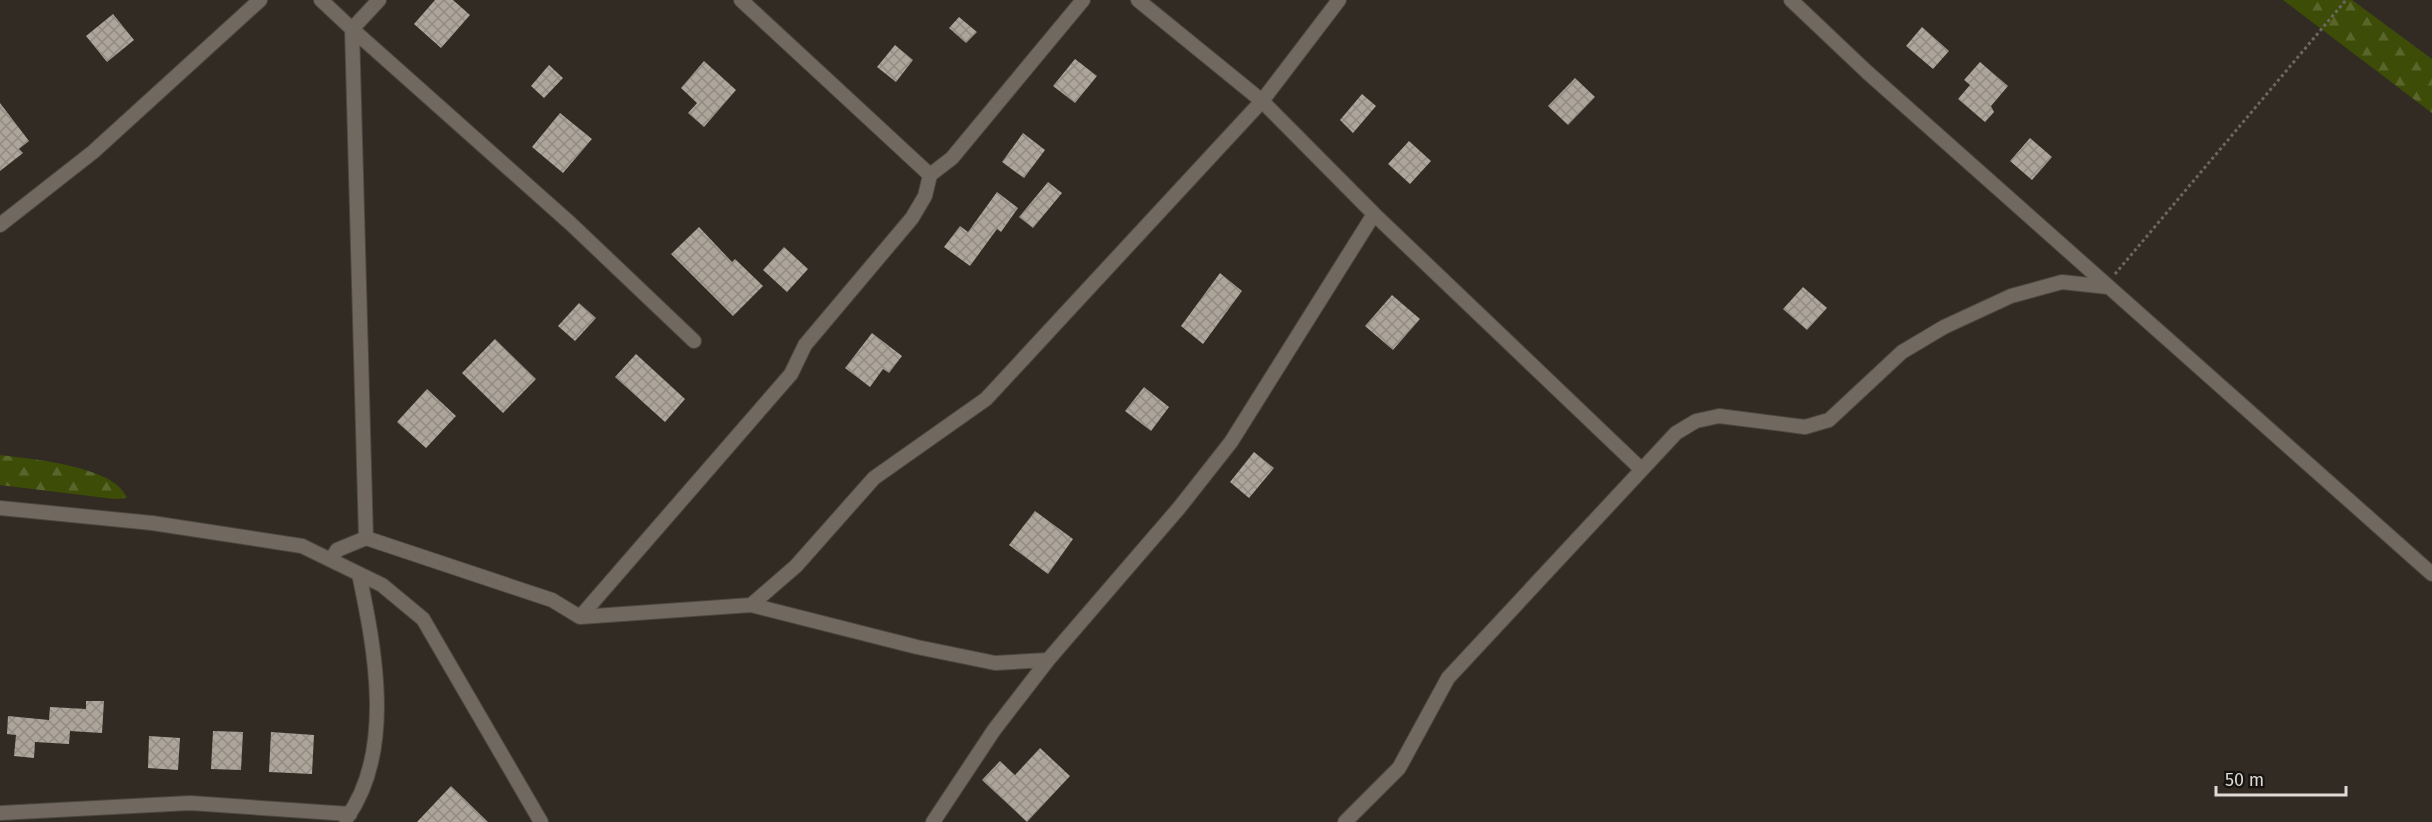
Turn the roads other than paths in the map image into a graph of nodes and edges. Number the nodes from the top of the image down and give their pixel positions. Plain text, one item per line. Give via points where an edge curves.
1 (260, 0) edge
2 (321, 0) edge
3 (379, 0) edge
4 (741, 0) edge
5 (1083, 0) edge
6 (1138, 0) edge
7 (1339, 0) edge
8 (1791, 0) edge
9 (352, 28) junction
10 (1262, 101) junction
11 (930, 175) junction
12 (1374, 214) junction
13 (0, 225) edge
14 (2107, 286) junction
15 (694, 341) dead end
16 (1641, 469) junction
17 (0, 508) edge
18 (366, 538) junction
19 (331, 561) junction
20 (359, 574) junction
21 (2432, 574) edge
22 (751, 605) junction
23 (580, 617) junction
24 (1048, 660) junction
25 (0, 813) edge
26 (347, 818) edge
27 (541, 822) edge
28 (933, 822) edge
29 (1345, 822) edge

1 - 13 street via 93,152
2 - 9 street
3 - 9 street
4 - 11 street
5 - 11 street via 952,158
6 - 10 street
7 - 10 street
8 - 14 street
9 - 15 street via 571,224
9 - 18 street
10 - 12 street
10 - 22 street via 986,399 874,478 796,566
11 - 23 street via 925,196 912,218 805,345 790,374
12 - 16 street
12 - 24 street via 1231,442
14 - 16 street via 2062,282 2011,296 1944,327 1902,352 1830,420 1805,427 1719,416 1696,421 1676,433
14 - 21 street
16 - 29 street via 1448,678 1399,768
17 - 19 street via 152,523 302,546
18 - 19 street via 337,550
18 - 23 street via 552,600
19 - 20 street
20 - 26 street via 374,646 377,708 370,766
20 - 27 street via 382,585 423,619
22 - 23 street
22 - 24 street via 995,663
24 - 28 street via 994,730
25 - 26 street via 190,803

